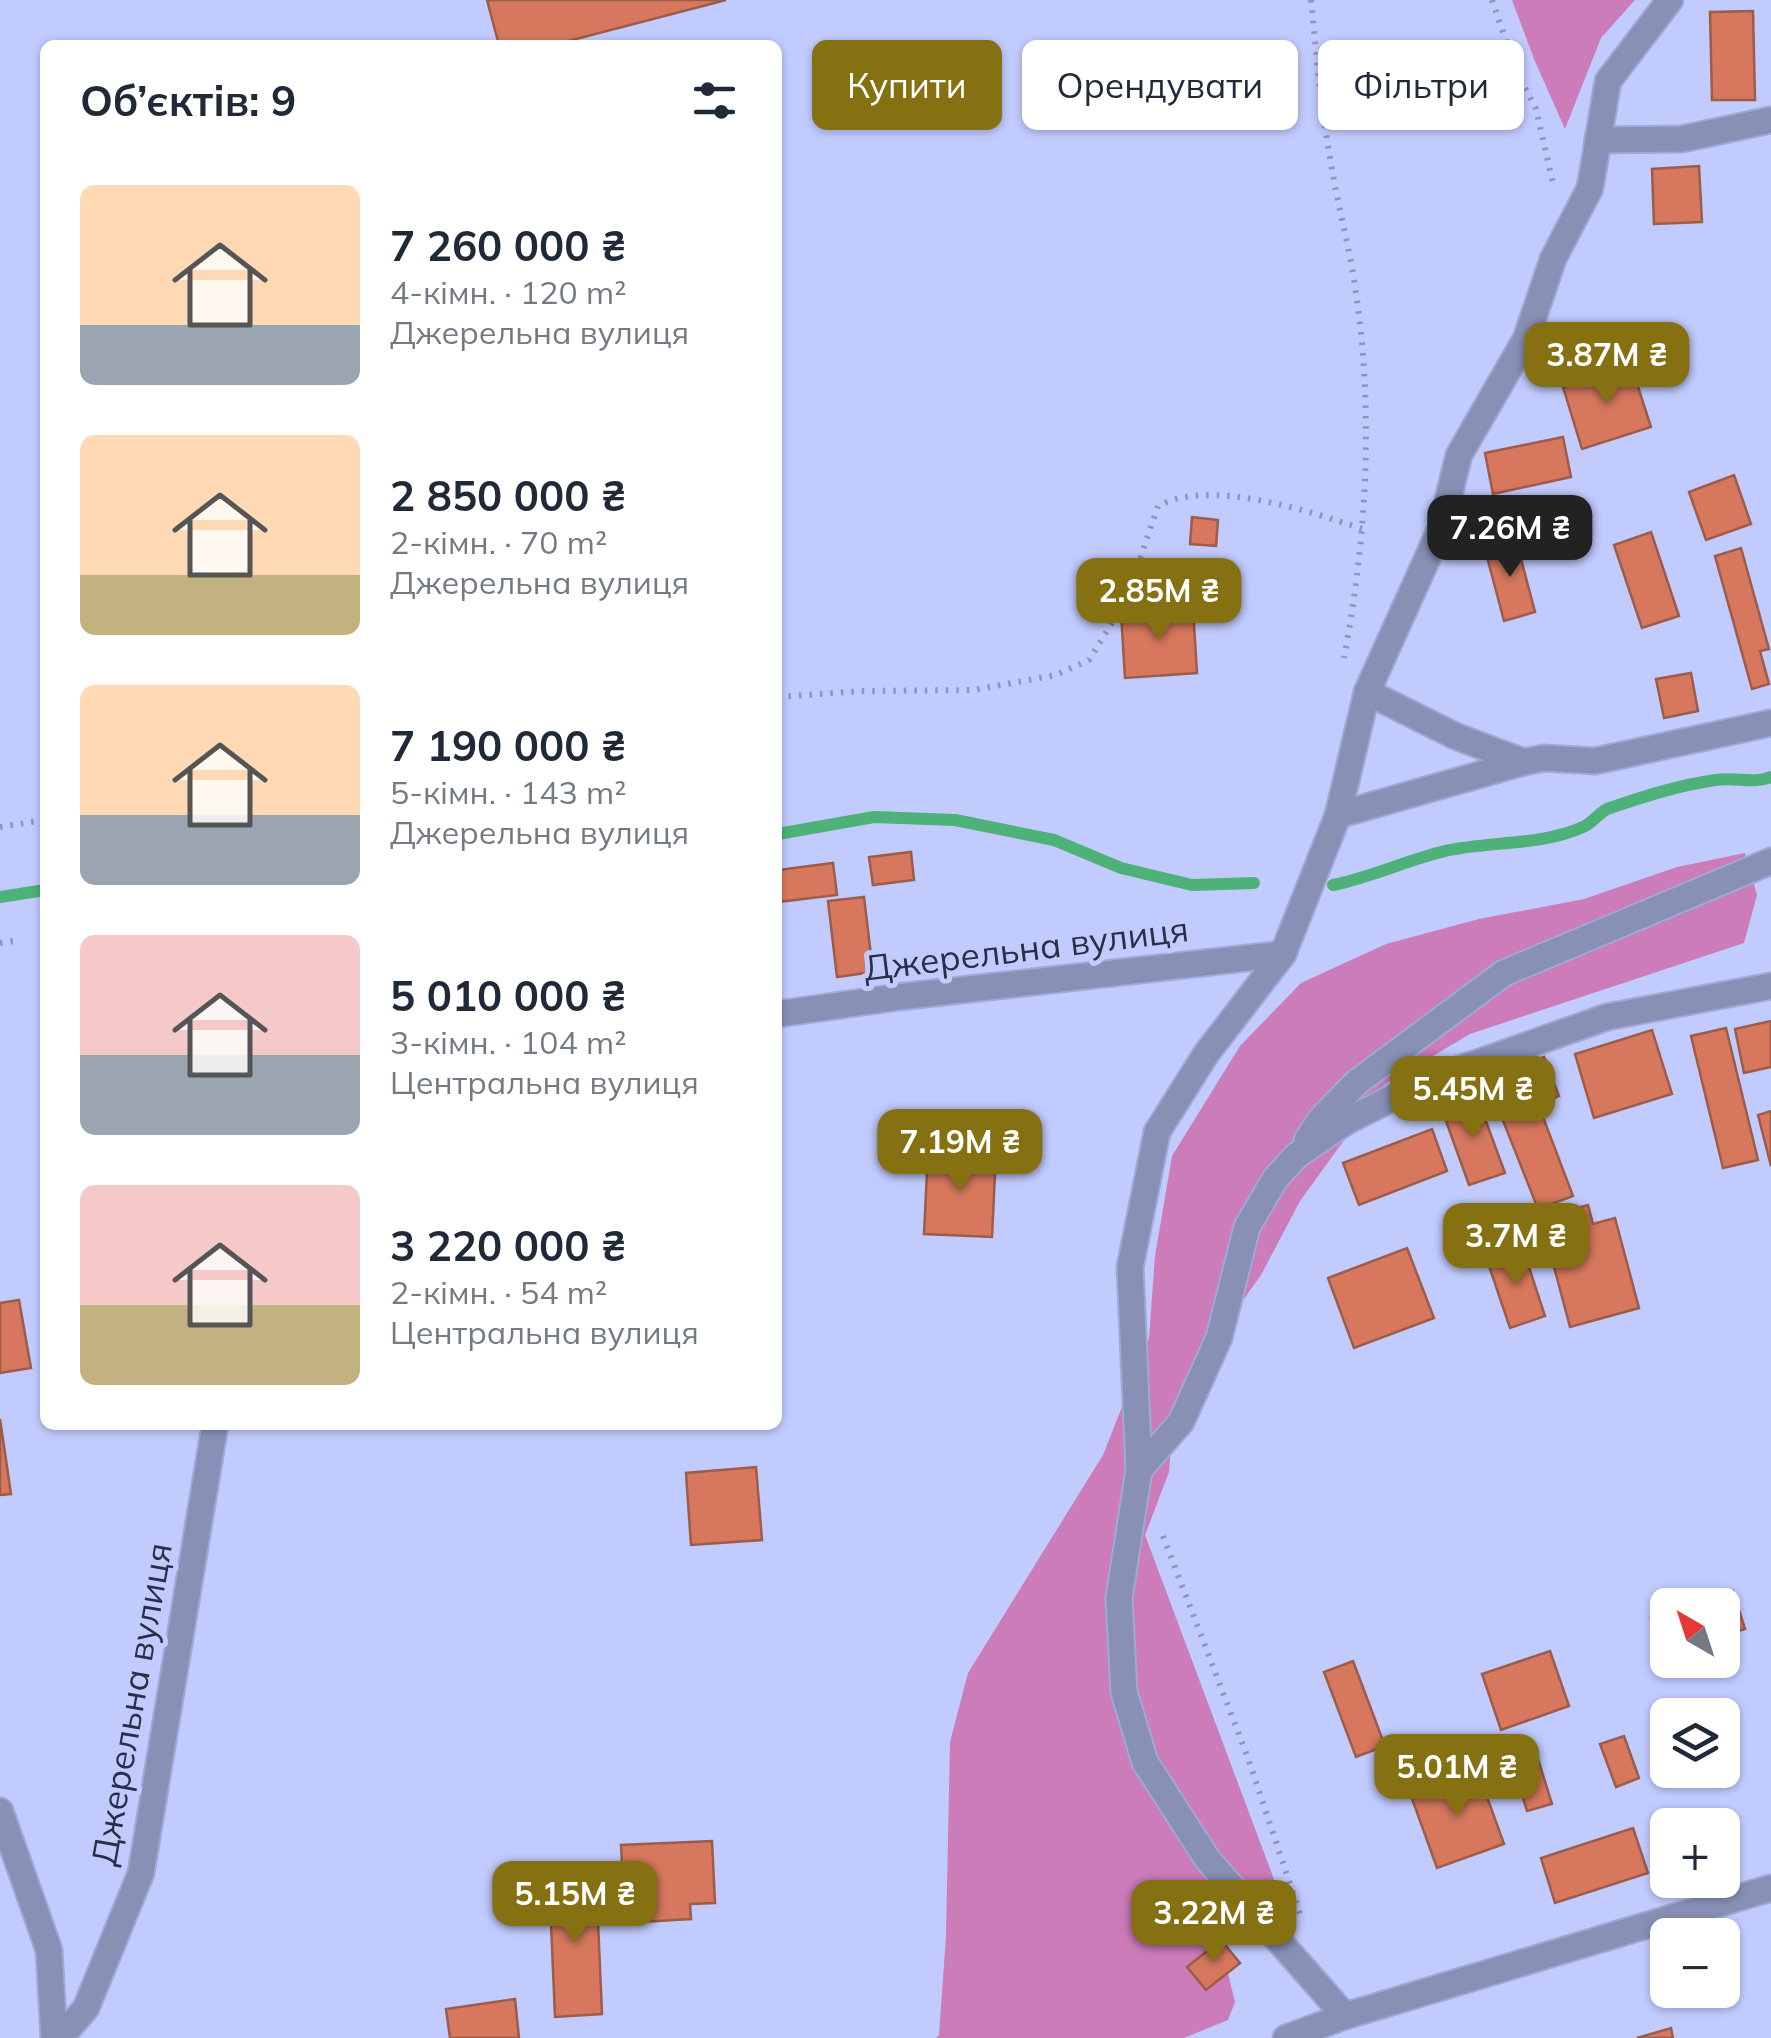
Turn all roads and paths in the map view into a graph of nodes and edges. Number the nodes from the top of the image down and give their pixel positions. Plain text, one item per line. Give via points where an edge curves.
1 (1311, 0) edge
2 (1492, 0) edge
3 (1670, 0) edge
4 (1771, 120) edge
5 (1598, 140) junction
6 (1566, 233) junction
7 (1363, 528) junction
8 (1343, 664) dead end
9 (1366, 692) junction
10 (782, 697) edge
11 (1771, 722) edge
12 (1524, 762) junction
13 (1338, 815) junction
14 (40, 821) edge
15 (0, 827) edge
16 (1771, 861) edge
17 (14, 940) dead end
18 (0, 943) edge
19 (1283, 954) junction
20 (1771, 986) edge
21 (782, 1013) edge
22 (1296, 1156) junction
23 (214, 1430) edge
24 (1139, 1470) junction
25 (1161, 1532) dead end
26 (0, 1811) edge
27 (1771, 1888) edge
28 (1302, 1918) dead end
29 (1345, 2016) junction
30 (57, 2038) edge
31 (1286, 2038) edge

1 - 7 path via 1329,153 1356,289 1367,476
2 - 6 path via 1536,109
3 - 5 street via 1608,81
4 - 5 street via 1682,138
5 - 6 street via 1590,188
6 - 9 street via 1526,339 1458,455 1441,528
7 - 8 path
7 - 10 path via 1251,500 1174,497 1158,506 1126,600 1089,660 1056,676 974,690
9 - 12 street
9 - 13 street
11 - 12 street via 1594,761
12 - 13 street
13 - 19 street
14 - 15 path
16 - 22 street via 1504,973 1356,1083
17 - 18 path
19 - 21 street, Джерельна вулиця
19 - 24 street via 1206,1054 1158,1132 1130,1268
20 - 22 street via 1608,1017 1480,1062 1347,1120
22 - 24 street via 1247,1227 1219,1338 1181,1422
23 - 30 street, Джерельна вулиця via 141,1874 86,2008
24 - 29 street via 1119,1598 1124,1692 1145,1762 1208,1860
25 - 28 path
26 - 30 street via 49,1950
27 - 29 street
29 - 31 street

